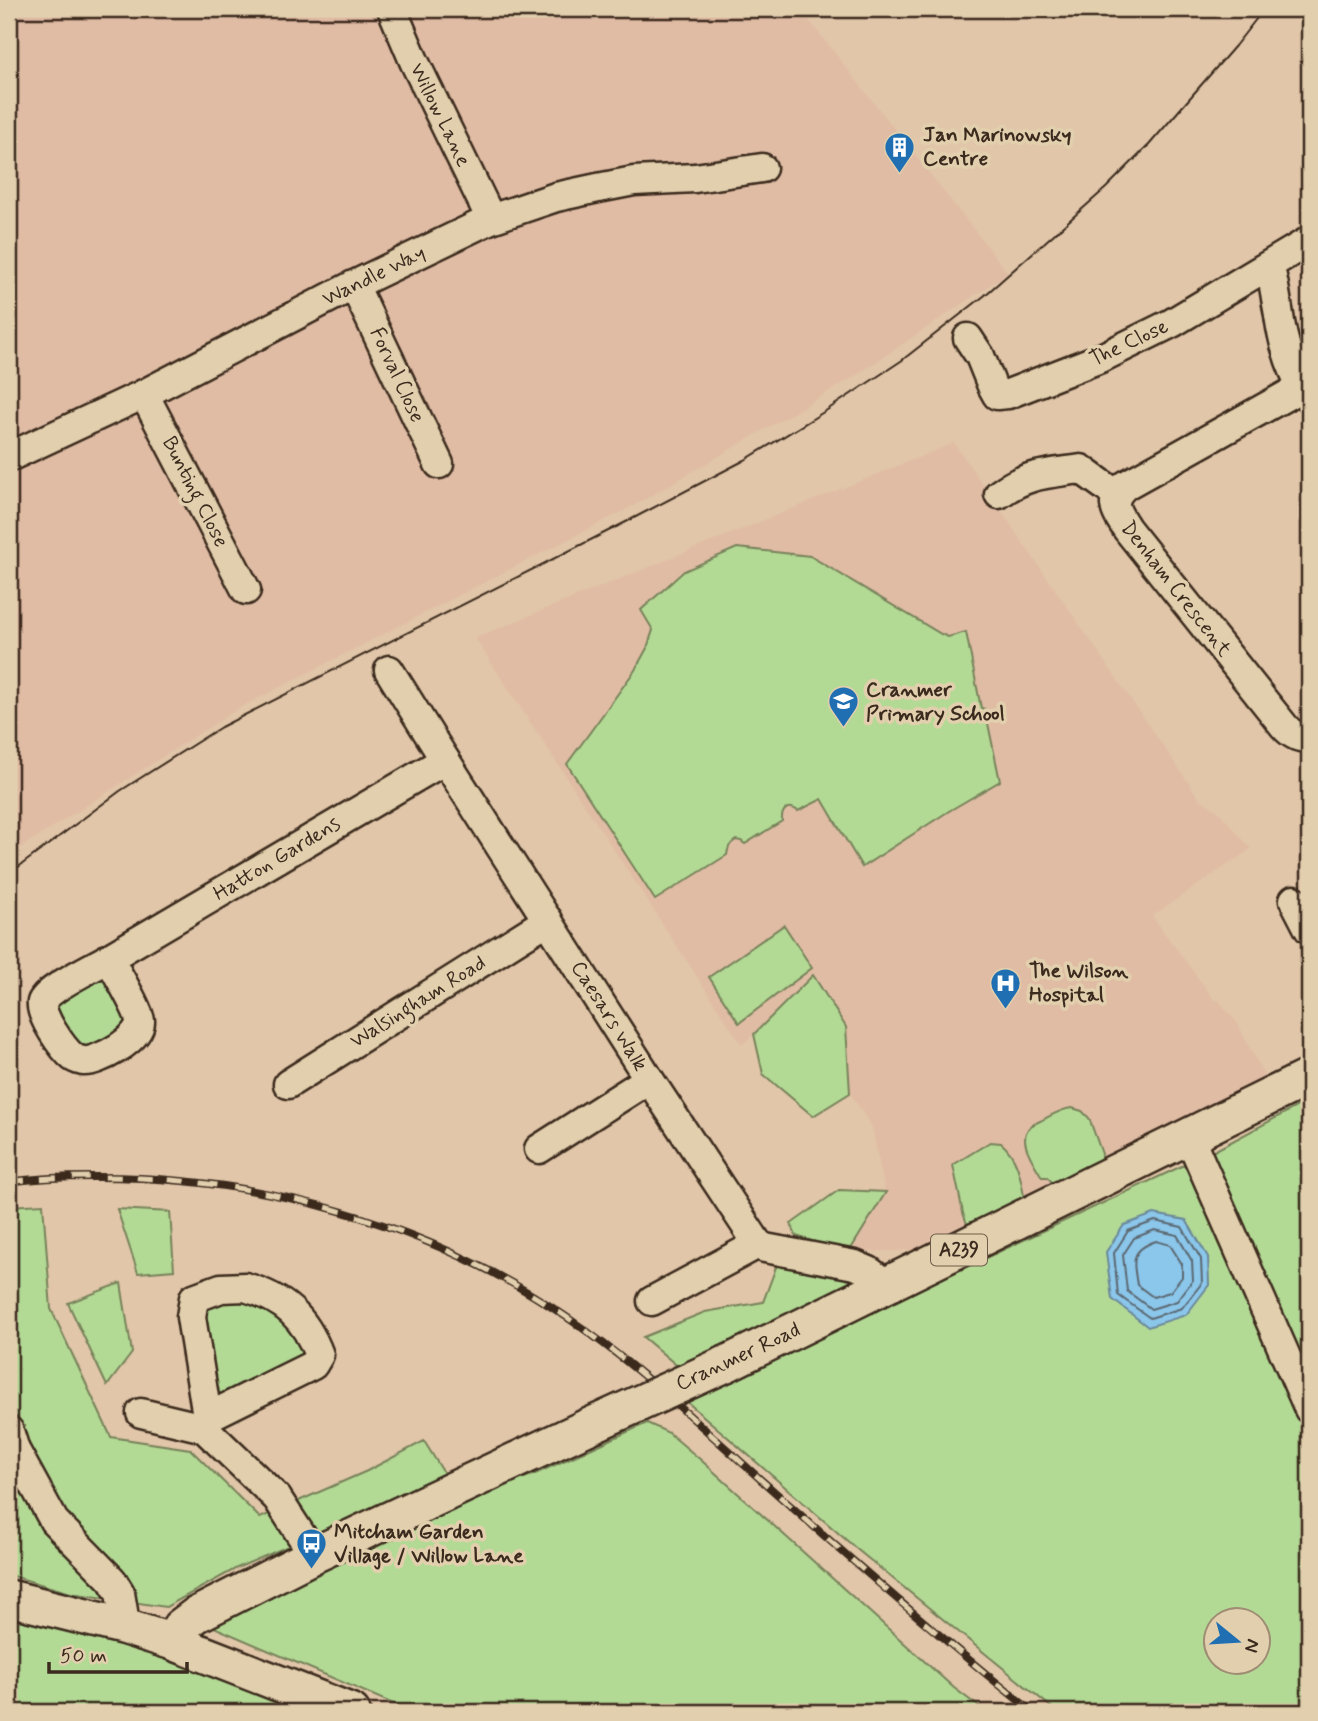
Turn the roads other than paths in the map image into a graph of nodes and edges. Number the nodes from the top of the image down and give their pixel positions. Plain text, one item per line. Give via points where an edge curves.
1 (391, 9) edge
2 (762, 168) dead end
3 (491, 219) junction
4 (1309, 241) edge
5 (1269, 266) junction
6 (354, 285) junction
7 (968, 338) dead end
8 (1305, 392) edge
9 (144, 394) junction
10 (9, 457) edge
11 (439, 464) dead end
12 (999, 494) dead end
13 (1117, 495) junction
14 (246, 590) dead end
15 (389, 670) dead end
16 (1309, 737) edge
17 (444, 760) junction
18 (1294, 900) dead end
19 (548, 920) junction
20 (1309, 929) edge
21 (109, 958) dead end
22 (1309, 1077) edge
23 (649, 1079) junction
24 (288, 1084) dead end
25 (1189, 1136) junction
26 (539, 1149) dead end
27 (758, 1244) junction
28 (887, 1285) junction
29 (652, 1301) dead end
30 (1309, 1409) edge
31 (141, 1413) dead end
32 (207, 1420) junction
33 (9, 1430) edge
34 (314, 1555) junction
35 (9, 1598) edge
36 (122, 1626) junction
37 (173, 1642) junction
38 (352, 1712) edge

1 - 3 street, Willow Lane
2 - 3 street, Wandle Way via 572,192
3 - 6 street, Wandle Way
4 - 5 street, The Close
5 - 7 street, The Close via 1103,357 1008,394 997,395
5 - 8 street via 1284,338
6 - 9 street, Wandle Way
6 - 11 street, Forval Close
8 - 13 street via 1126,485
9 - 10 street, Wandle Way
9 - 14 street, Bunting Close
12 - 13 street via 1031,476 1081,468
13 - 16 street, Denham Crescent via 1117,512 1127,528 1275,716 1294,736
15 - 17 street, Caesars Walk
17 - 19 street, Caesars Walk
17 - 21 street, Hatton Gardens
18 - 20 street
19 - 23 street, Caesars Walk
19 - 24 street, Walsingham Road
22 - 25 main road, Cranmer Road / A239
23 - 26 street
23 - 27 street, Caesars Walk
25 - 28 main road, Cranmer Road / A239
25 - 30 street
27 - 28 street via 855,1265
27 - 29 street
28 - 34 main road, Cranmer Road / A239, bridge
31 - 32 street
32 - 32 street via 191,1317 194,1298 221,1288 245,1287 280,1301 296,1314 319,1355 313,1364
32 - 34 street via 277,1498
33 - 36 street via 54,1521 120,1593
34 - 37 main road, Cranmer Road / A239 via 196,1615 180,1627
35 - 36 main road
36 - 37 main road
37 - 38 main road

